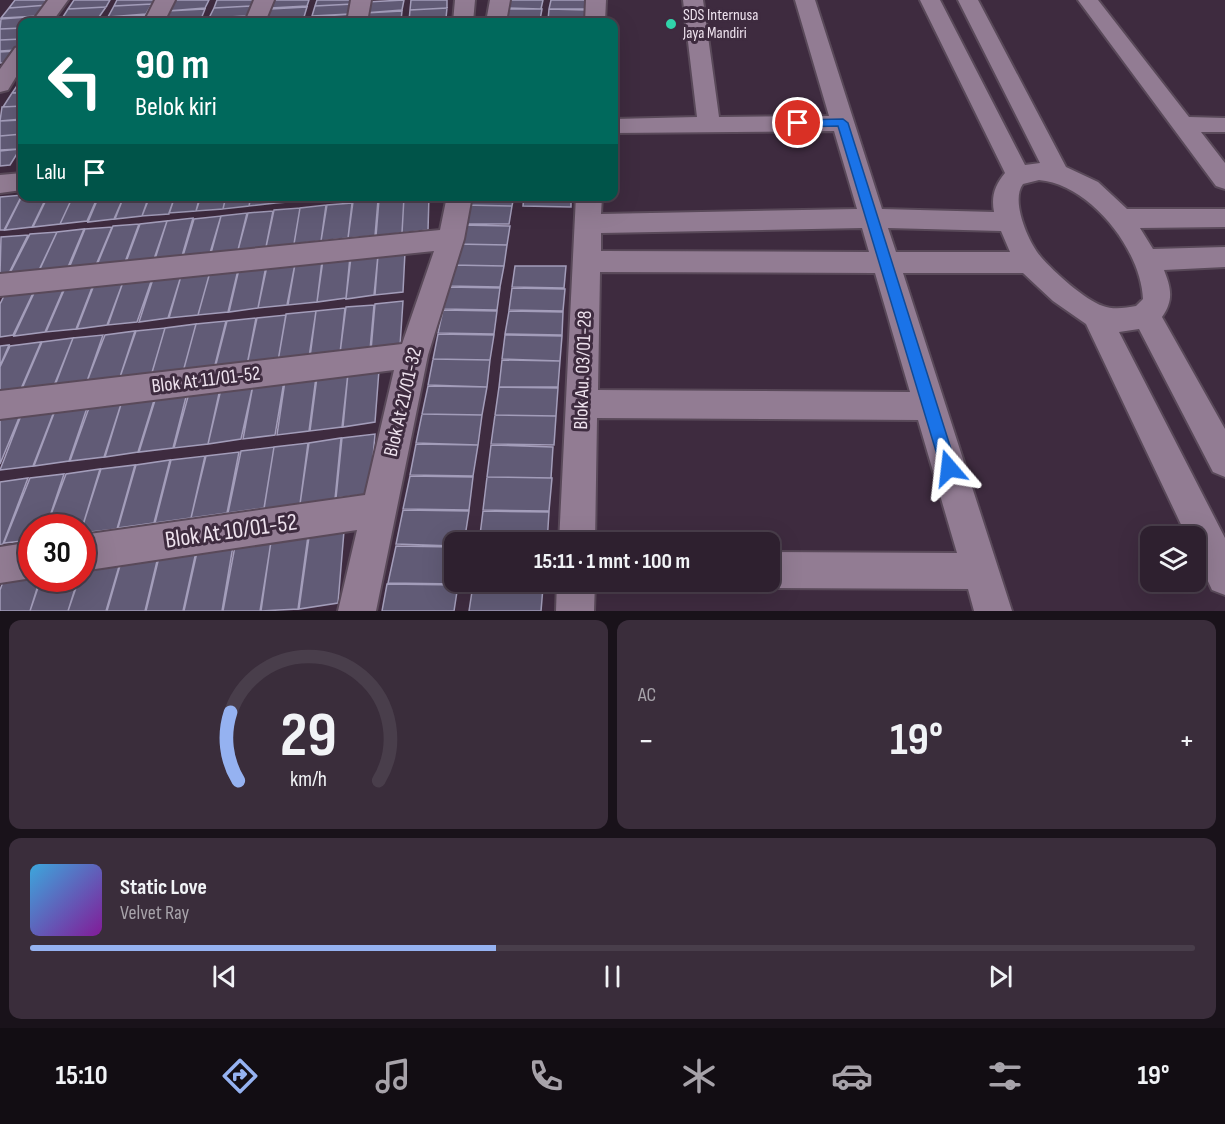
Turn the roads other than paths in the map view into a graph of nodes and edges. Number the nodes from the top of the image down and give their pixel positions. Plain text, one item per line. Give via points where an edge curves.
1 (58, 0) edge
2 (165, 0) edge
3 (264, 0) edge
4 (361, 0) edge
5 (465, 0) edge
6 (500, 0) edge
7 (596, 0) edge
8 (693, 0) edge
9 (805, 0) edge
10 (930, 0) edge
11 (968, 0) edge
12 (1088, 0) edge
13 (45, 18) edge
14 (156, 18) edge
15 (257, 18) edge
16 (358, 18) edge
17 (464, 18) edge
18 (497, 18) edge
19 (595, 18) edge
20 (18, 58) edge
21 (0, 85) edge
22 (843, 123) junction
23 (709, 124) junction
24 (1182, 124) junction
25 (1225, 125) edge
26 (618, 126) edge
27 (1057, 173) junction
28 (1018, 174) junction
29 (1225, 180) edge
30 (18, 182) edge
31 (0, 184) edge
32 (459, 201) edge
33 (589, 210) edge
34 (872, 218) junction
35 (1225, 218) edge
36 (1121, 219) junction
37 (1009, 222) junction
38 (450, 239) junction
39 (1225, 257) edge
40 (1146, 260) junction
41 (586, 261) junction
42 (885, 262) junction
43 (1030, 263) junction
44 (0, 285) edge
45 (1146, 315) junction
46 (1096, 317) junction
47 (413, 355) junction
48 (582, 404) junction
49 (0, 405) edge
50 (930, 406) junction
51 (1225, 461) edge
52 (379, 510) junction
53 (577, 532) edge
54 (96, 551) edge
55 (18, 562) edge
56 (0, 565) edge
57 (780, 570) edge
58 (981, 571) junction
59 (1225, 578) edge
60 (576, 592) edge
61 (357, 611) edge
62 (575, 611) edge
63 (993, 611) edge

1 - 13 street
2 - 14 street
3 - 15 street
4 - 16 street
5 - 17 street
6 - 18 street
7 - 19 street
8 - 23 street
9 - 22 street
10 - 28 street
11 - 27 street
12 - 24 street
20 - 21 street
22 - 23 street
22 - 34 street
23 - 26 street
24 - 25 street
24 - 29 street
27 - 28 street via 1037,170
27 - 36 street via 1089,188
28 - 37 street via 1008,183 1004,200
30 - 31 street
32 - 38 street, Blok At 21/01-32
33 - 34 street
33 - 41 street, Blok Au. 03/01-28
34 - 37 street
34 - 42 street
35 - 36 street
36 - 40 street
37 - 43 street
38 - 44 street
38 - 47 street, Blok At 21/01-32
39 - 40 street
40 - 45 street via 1156,285 1157,302
41 - 42 street
41 - 48 street, Blok Au. 03/01-28
42 - 43 street
42 - 50 street
43 - 46 street via 1054,287
45 - 46 street via 1122,320
45 - 51 street
46 - 59 street
47 - 49 street, Blok At 11/01-52
47 - 52 street, Blok At 21/01-32
48 - 50 street
48 - 53 street, Blok Au. 03/01-28
50 - 58 street
52 - 54 street, Blok At 10/01-52
52 - 61 street, Blok At 21/01-32
55 - 56 street
57 - 58 street
58 - 63 street
60 - 62 street

